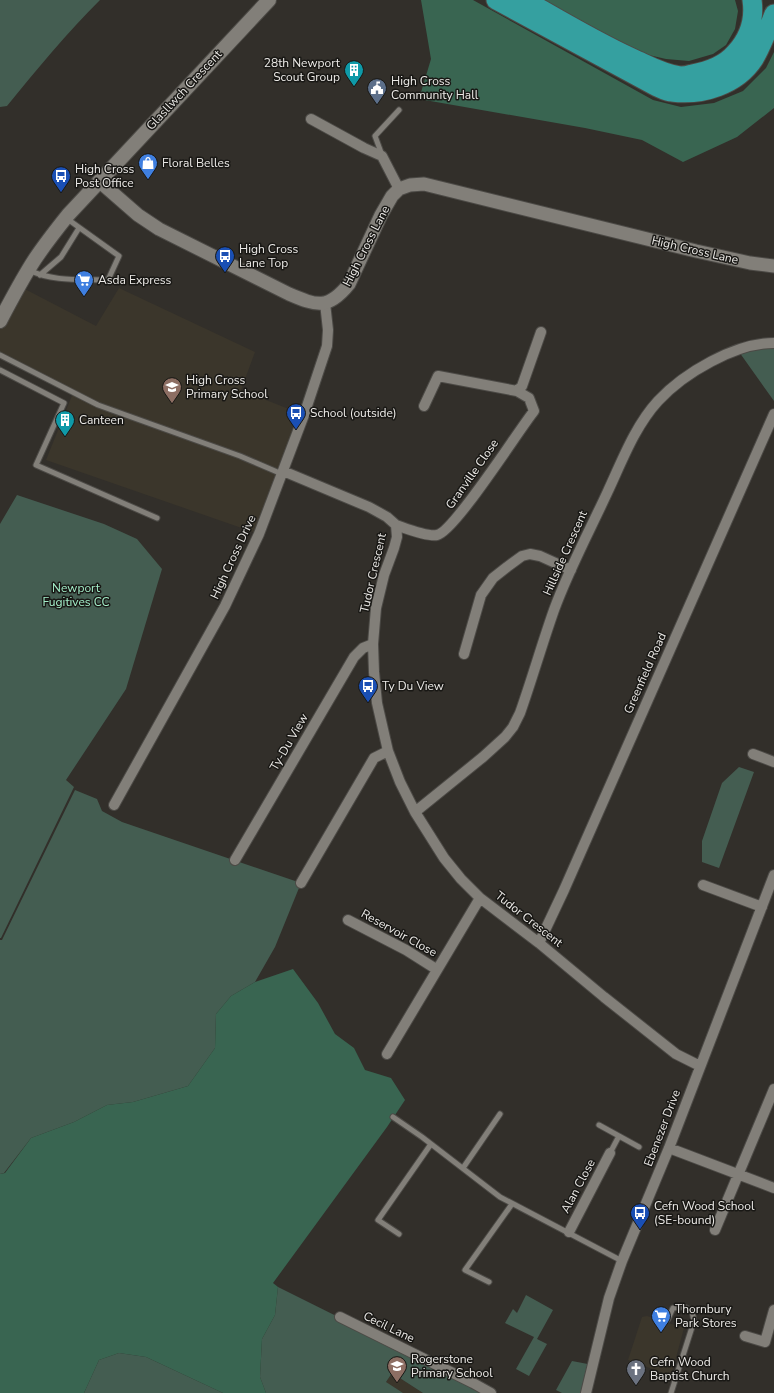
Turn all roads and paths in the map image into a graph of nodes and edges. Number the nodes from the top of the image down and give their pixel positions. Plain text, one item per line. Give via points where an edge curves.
1 (269, 0) edge
2 (496, 0) edge
3 (525, 0) edge
4 (752, 0) edge
5 (774, 14) edge
6 (399, 110) dead end
7 (311, 119) dead end
8 (382, 156) junction
9 (99, 181) junction
10 (399, 189) junction
11 (66, 218) junction
12 (79, 228) junction
13 (774, 266) edge
14 (34, 272) junction
15 (325, 303) junction
16 (0, 321) edge
17 (541, 332) dead end
18 (774, 343) edge
19 (0, 355) edge
20 (0, 370) edge
21 (517, 391) junction
22 (424, 406) dead end
23 (774, 414) edge
24 (283, 472) junction
25 (157, 518) dead end
26 (396, 524) junction
27 (571, 570) junction
28 (373, 644) junction
29 (464, 654) dead end
30 (388, 751) junction
31 (753, 754) dead end
32 (774, 762) edge
33 (114, 805) dead end
34 (415, 812) junction
35 (236, 860) dead end
36 (774, 875) edge
37 (301, 883) dead end
38 (703, 885) dead end
39 (480, 898) junction
40 (762, 907) junction
41 (348, 920) dead end
42 (539, 943) junction
43 (436, 969) junction
44 (386, 1054) dead end
45 (700, 1066) junction
46 (774, 1089) edge
47 (500, 1114) dead end
48 (393, 1118) dead end
49 (599, 1124) dead end
50 (619, 1136) junction
51 (431, 1144) junction
52 (640, 1147) dead end
53 (669, 1148) junction
54 (610, 1153) joint
55 (463, 1168) junction
56 (738, 1173) junction
57 (774, 1188) edge
58 (512, 1204) junction
59 (714, 1230) dead end
60 (568, 1232) junction
61 (399, 1234) dead end
62 (622, 1260) junction
63 (489, 1282) dead end
64 (774, 1310) edge
65 (340, 1317) dead end
66 (668, 1319) dead end
67 (745, 1336) dead end
68 (491, 1393) edge
69 (586, 1393) edge
70 (671, 1393) edge

1 - 9 main road, Glasllwch Crescent
2 - 5 highway via 654,86 670,92 687,93 708,90 728,82 743,72 754,59
3 - 4 highway via 608,46 660,71 682,76 708,71 730,59 749,32
6 - 8 lane via 375,136
7 - 8 street
8 - 10 street
9 - 11 main road, Glasllwch Crescent
9 - 15 street via 138,215 159,229 289,294 310,303
10 - 13 street, High Cross Lane via 424,184 696,251
10 - 15 street, High Cross Lane via 381,215 349,284 336,298
11 - 12 lane
11 - 14 main road, Glasllwch Crescent via 50,237
12 - 14 lane via 60,256
12 - 14 lane via 119,256 108,280 55,278
14 - 16 main road, Glasllwch Crescent
15 - 24 street, High Cross Drive via 327,346
17 - 21 street via 522,386
18 - 27 street, Hillside Crescent via 737,349 715,360 684,379 657,402 627,449
19 - 24 lane via 98,405
20 - 25 lane via 64,403 36,465
21 - 22 street via 438,376
21 - 26 street, Granville Close via 529,398 534,411 455,521 444,532 436,535
23 - 42 street, Greenfield Road
24 - 26 street, Tudor Crescent via 369,507
24 - 33 street, High Cross Drive via 259,534 225,606
26 - 28 street, Tudor Crescent via 397,537 376,608
27 - 29 street via 530,554 522,556 507,567 493,578 481,595
27 - 34 street, Hillside Crescent via 554,609 520,713 513,727 483,757
28 - 30 street, Tudor Crescent via 377,703
28 - 35 street, Ty-Du View via 363,648 354,657
30 - 34 street, Tudor Crescent
30 - 37 street via 374,758
31 - 32 street
34 - 39 street, Tudor Crescent via 444,858
36 - 40 street, Ebenezer Drive
38 - 40 street
39 - 42 street, Tudor Crescent
39 - 43 street, Reservoir Close
40 - 45 street, Ebenezer Drive
41 - 43 street, Reservoir Close via 406,950
42 - 45 street, Tudor Crescent via 676,1054
43 - 44 street, Reservoir Close
45 - 53 street, Ebenezer Drive
46 - 56 street
47 - 55 lane
48 - 51 lane
49 - 50 lane
50 - 52 lane
50 - 54 lane
51 - 55 lane
51 - 61 lane via 378,1220
53 - 56 street
53 - 62 street, Ebenezer Drive
54 - 60 street, Alan Close
55 - 58 lane
56 - 57 street
56 - 59 street
58 - 60 lane
58 - 63 lane via 465,1270
60 - 62 lane
62 - 69 street, Ebenezer Drive via 609,1298
64 - 67 street via 765,1342
65 - 68 street, Cecil Lane
66 - 70 lane via 673,1308 684,1307 692,1311 694,1321

